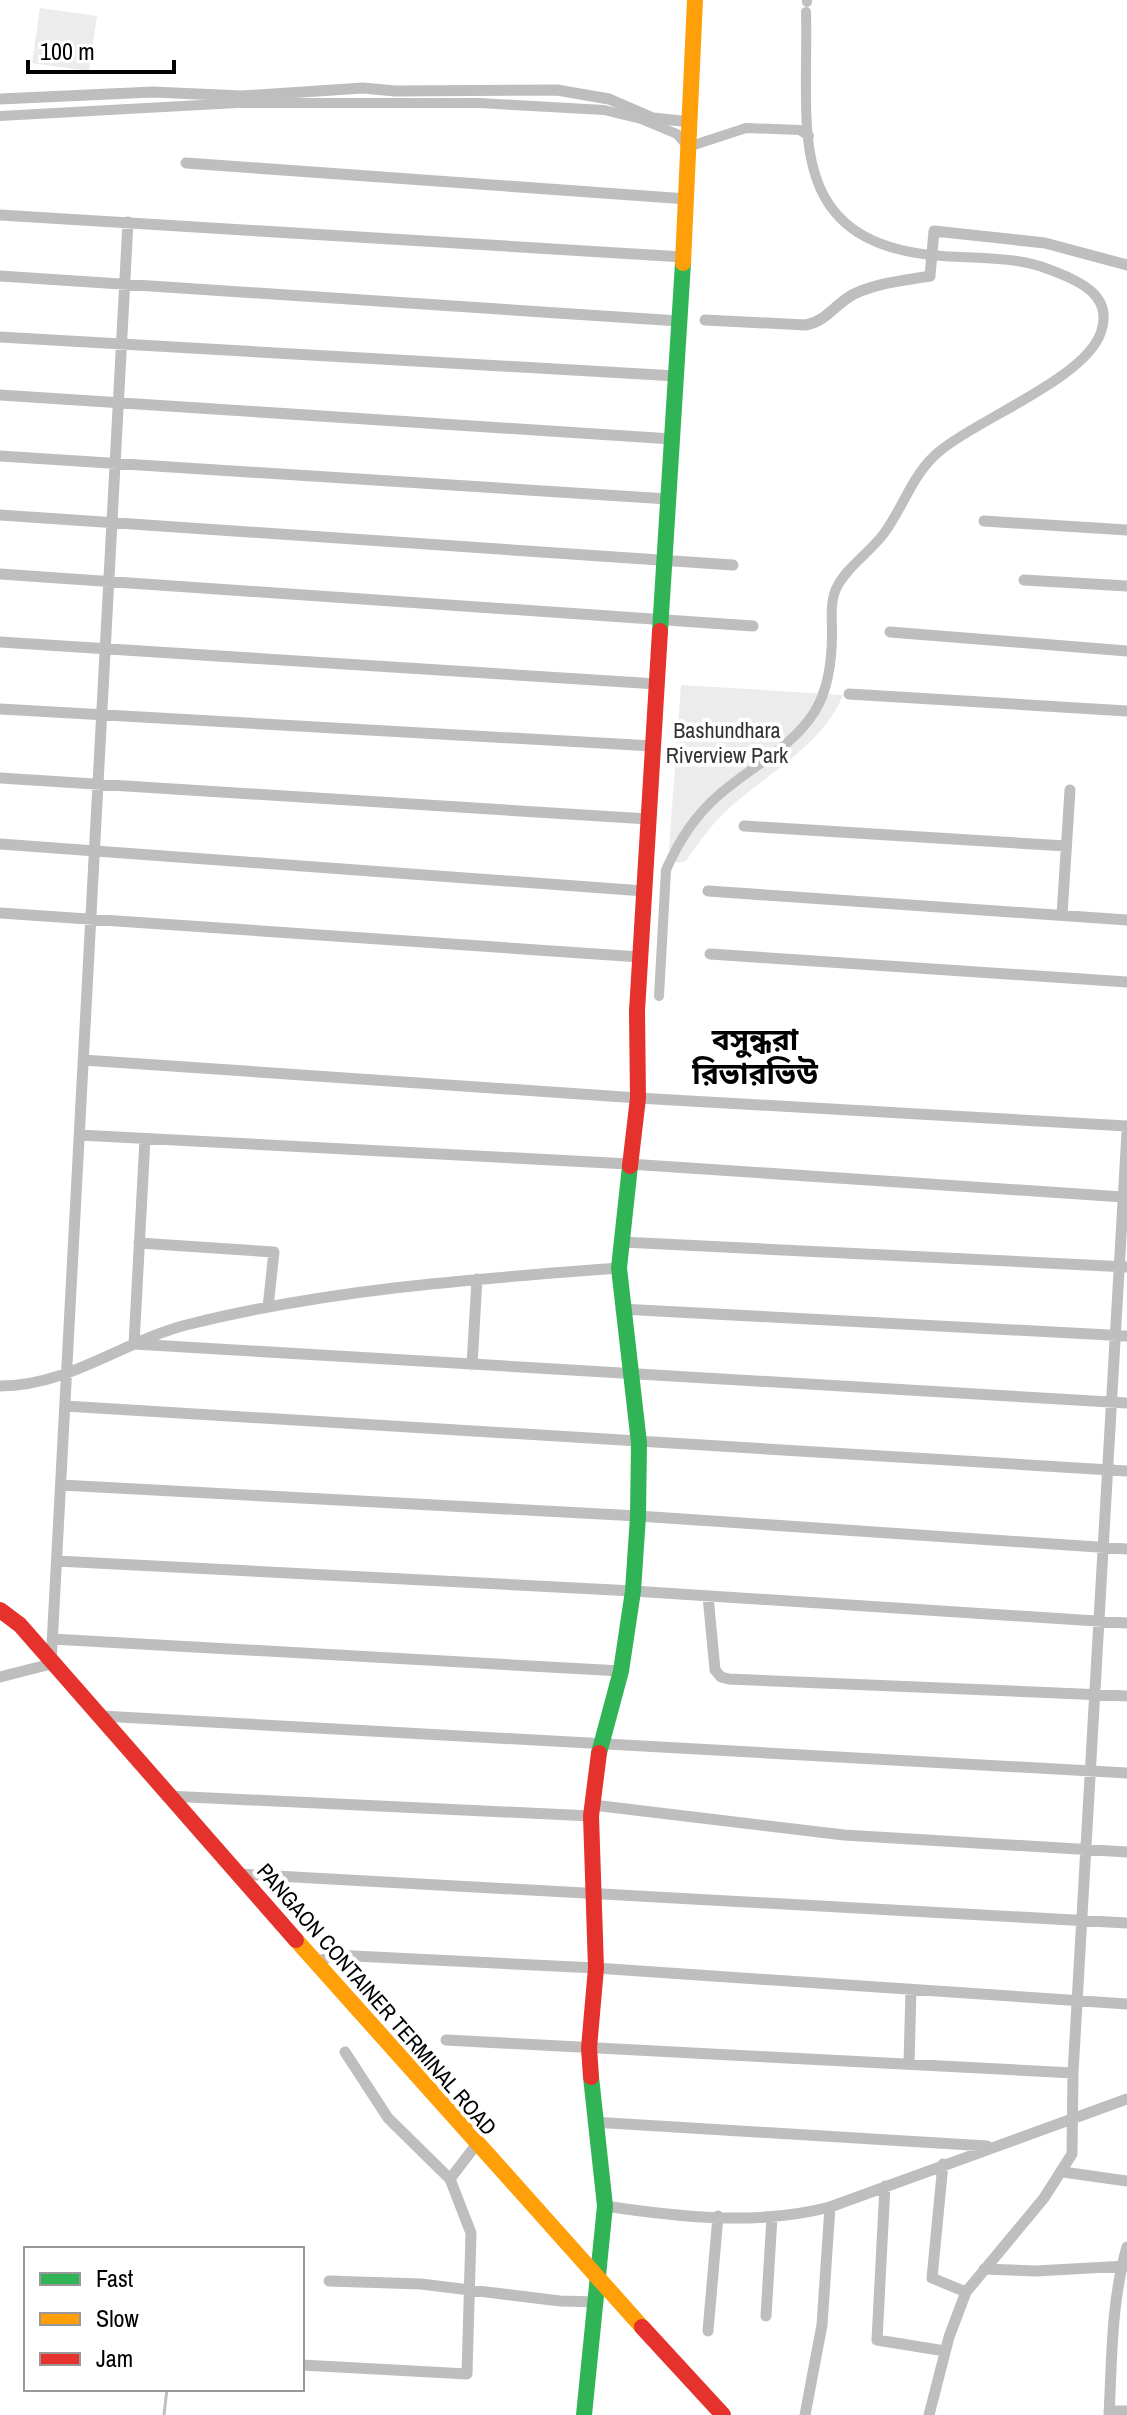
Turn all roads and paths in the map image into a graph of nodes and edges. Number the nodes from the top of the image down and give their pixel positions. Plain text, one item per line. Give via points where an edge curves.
1 (695, 0) edge
2 (0, 99) edge
3 (691, 122) junction
4 (186, 163) dead end
5 (687, 199) junction
6 (0, 215) edge
7 (128, 222) junction
8 (683, 257) junction
9 (1127, 265) edge
10 (0, 276) edge
11 (125, 284) junction
12 (705, 320) dead end
13 (679, 321) junction
14 (0, 337) edge
15 (121, 344) junction
16 (676, 376) junction
17 (0, 395) edge
18 (118, 402) junction
19 (672, 439) junction
20 (0, 456) edge
21 (115, 462) junction
22 (668, 499) junction
23 (0, 515) edge
24 (984, 521) dead end
25 (112, 522) junction
26 (1127, 530) edge
27 (665, 559) junction
28 (733, 565) dead end
29 (0, 574) edge
30 (1024, 580) dead end
31 (109, 582) junction
32 (1127, 586) edge
33 (661, 620) junction
34 (753, 626) dead end
35 (890, 632) dead end
36 (0, 642) edge
37 (105, 648) junction
38 (1127, 651) edge
39 (657, 684) junction
40 (849, 694) dead end
41 (0, 709) edge
42 (1127, 711) edge
43 (102, 715) junction
44 (653, 746) junction
45 (0, 778) edge
46 (98, 784) junction
47 (1070, 790) dead end
48 (648, 819) junction
49 (744, 826) dead end
50 (0, 844) edge
51 (1066, 846) junction
52 (94, 851) junction
53 (644, 891) junction
54 (708, 891) dead end
55 (0, 913) edge
56 (1062, 915) junction
57 (91, 919) junction
58 (1127, 920) edge
59 (710, 954) dead end
60 (640, 957) junction
61 (1127, 982) edge
62 (83, 1060) junction
63 (638, 1098) junction
64 (1127, 1129) edge
65 (79, 1135) junction
66 (145, 1139) junction
67 (629, 1164) junction
68 (1123, 1197) junction
69 (622, 1242) junction
70 (139, 1243) junction
71 (1122, 1266) edge
72 (619, 1268) junction
73 (477, 1279) junction
74 (268, 1307) junction
75 (621, 1309) junction
76 (1121, 1335) edge
77 (134, 1344) junction
78 (472, 1365) junction
79 (628, 1375) junction
80 (66, 1376) junction
81 (0, 1386) edge
82 (1110, 1402) junction
83 (1127, 1403) edge
84 (65, 1406) junction
85 (639, 1443) junction
86 (1107, 1469) junction
87 (1127, 1471) edge
88 (61, 1485) junction
89 (638, 1516) junction
90 (1102, 1547) junction
91 (1127, 1549) edge
92 (57, 1561) junction
93 (633, 1591) junction
94 (0, 1594) edge
95 (708, 1596) junction
96 (0, 1610) edge
97 (1098, 1621) junction
98 (1127, 1623) edge
99 (20, 1625) junction
100 (52, 1639) junction
101 (51, 1664) junction
102 (621, 1671) junction
103 (0, 1677) edge
104 (1094, 1693) junction
105 (1127, 1696) edge
106 (100, 1716) junction
107 (600, 1743) junction
108 (1090, 1770) junction
109 (1127, 1773) edge
110 (168, 1796) junction
111 (592, 1811) junction
112 (1086, 1849) junction
113 (1127, 1852) edge
114 (239, 1874) junction
115 (594, 1892) junction
116 (1084, 1920) junction
117 (1127, 1923) edge
118 (317, 1962) junction
119 (596, 1968) junction
120 (911, 1989) junction
121 (1080, 2001) junction
122 (1127, 2004) edge
123 (446, 2040) dead end
124 (589, 2048) junction
125 (345, 2052) dead end
126 (909, 2064) junction
127 (1073, 2073) junction
128 (1127, 2099) edge
129 (1075, 2115) junction
130 (593, 2122) junction
131 (476, 2145) junction
132 (991, 2146) junction
133 (943, 2164) junction
134 (1063, 2172) junction
135 (450, 2179) junction
136 (1127, 2181) edge
137 (885, 2186) junction
138 (605, 2206) junction
139 (830, 2207) junction
140 (718, 2216) junction
141 (772, 2217) junction
142 (1127, 2247) edge
143 (1124, 2266) edge
144 (984, 2269) junction
145 (600, 2279) junction
146 (329, 2281) dead end
147 (472, 2289) junction
148 (966, 2292) junction
149 (598, 2302) junction
150 (766, 2316) dead end
151 (708, 2331) dead end
152 (945, 2351) junction
153 (304, 2365) edge
154 (1127, 2411) edge
155 (1109, 2413) edge
156 (584, 2415) edge
157 (723, 2415) edge
158 (805, 2415) edge
159 (929, 2415) edge

1 - 3 main road
2 - 3 street via 153,92 242,96 363,88 557,90 609,99 653,118
3 - 5 main road
4 - 5 street
5 - 8 main road
6 - 7 street
7 - 8 street
7 - 11 street
8 - 13 main road
9 - 12 street via 1045,243 934,231 930,276 852,295 819,322
10 - 11 street
11 - 13 street
11 - 15 street
13 - 16 main road
14 - 15 street
15 - 16 street
15 - 18 street
16 - 19 main road
17 - 18 street
18 - 19 street
18 - 21 street
19 - 22 main road
20 - 21 street
21 - 22 street
21 - 25 street
22 - 27 main road
23 - 25 street
24 - 26 street
25 - 27 street
25 - 31 street
27 - 28 street
27 - 33 main road
29 - 31 street
30 - 32 street
31 - 33 street
31 - 37 street
33 - 34 street
33 - 39 main road
35 - 38 street
36 - 37 street
37 - 39 street
37 - 43 street
39 - 44 main road
40 - 42 street
41 - 43 street
43 - 44 street
43 - 46 street
44 - 48 main road
45 - 46 street
46 - 48 street
46 - 52 street
47 - 51 street
48 - 53 main road
49 - 51 street
50 - 52 street
51 - 56 street
52 - 53 street
52 - 57 street
53 - 60 main road
54 - 56 street
55 - 57 street
56 - 58 street
57 - 60 street
57 - 62 street
59 - 61 street
60 - 63 main road
62 - 63 street
62 - 65 street
63 - 64 street
63 - 67 main road
64 - 68 street
65 - 66 street
65 - 80 street
66 - 67 street
66 - 70 street
67 - 68 street
67 - 69 main road
68 - 71 street
69 - 71 street
69 - 72 main road
70 - 74 street via 274,1252
70 - 77 street
71 - 76 street
72 - 73 street
72 - 75 main road
73 - 74 street
73 - 78 street
74 - 77 street via 188,1324
75 - 76 street
75 - 79 main road
76 - 82 street
77 - 78 street
77 - 80 street
78 - 79 street
79 - 82 street
79 - 85 main road
80 - 81 street
80 - 84 street
82 - 83 street
82 - 86 street
84 - 85 street
84 - 88 street
85 - 86 street
85 - 89 main road
86 - 87 street
86 - 90 street
88 - 89 street
88 - 92 street
89 - 90 street
89 - 93 main road
90 - 91 street
90 - 97 street
92 - 93 street
92 - 100 street
93 - 95 street
93 - 102 main road
94 - 99 main road
95 - 97 street
95 - 104 street via 715,1670 721,1677
96 - 99 main road, PANGAON CONTAINER TERMINAL ROAD
97 - 98 street
97 - 104 street
99 - 101 main road, PANGAON CONTAINER TERMINAL ROAD
100 - 101 street
100 - 102 street
101 - 103 street
101 - 106 main road, PANGAON CONTAINER TERMINAL ROAD
102 - 107 main road
104 - 105 street
104 - 108 street
106 - 107 street
106 - 110 main road, PANGAON CONTAINER TERMINAL ROAD
107 - 108 street
107 - 111 main road
108 - 109 street
108 - 112 street
110 - 111 street
110 - 114 main road, PANGAON CONTAINER TERMINAL ROAD
111 - 112 street via 844,1835
111 - 115 main road
112 - 113 street
112 - 116 street
114 - 115 street
114 - 118 main road, PANGAON CONTAINER TERMINAL ROAD
115 - 116 street
115 - 119 main road
116 - 117 street
116 - 121 street
118 - 119 street via 334,1955
118 - 131 main road, PANGAON CONTAINER TERMINAL ROAD
119 - 120 street
119 - 124 main road
120 - 121 street
120 - 126 street
121 - 122 street
121 - 127 street
123 - 124 street
124 - 126 street
124 - 130 main road
125 - 135 street via 388,2118
126 - 127 street
127 - 129 street
128 - 129 street
129 - 132 street
129 - 134 street via 1072,2154
130 - 132 street
130 - 138 main road
131 - 135 street
131 - 145 main road, PANGAON CONTAINER TERMINAL ROAD
132 - 133 street
133 - 137 street
133 - 148 street via 932,2278
134 - 136 street
134 - 144 street
135 - 147 street via 471,2233
137 - 139 street
137 - 152 street via 877,2340
138 - 140 street
138 - 145 main road
139 - 141 street
139 - 158 street via 822,2325
140 - 141 street
140 - 151 street
141 - 150 street
142 - 143 street
143 - 144 street
143 - 155 street
144 - 148 street
145 - 149 main road
145 - 157 main road, PANGAON CONTAINER TERMINAL ROAD
146 - 147 street
147 - 149 street
147 - 153 street via 467,2374
148 - 152 street
149 - 156 main road
152 - 159 street
154 - 155 street

